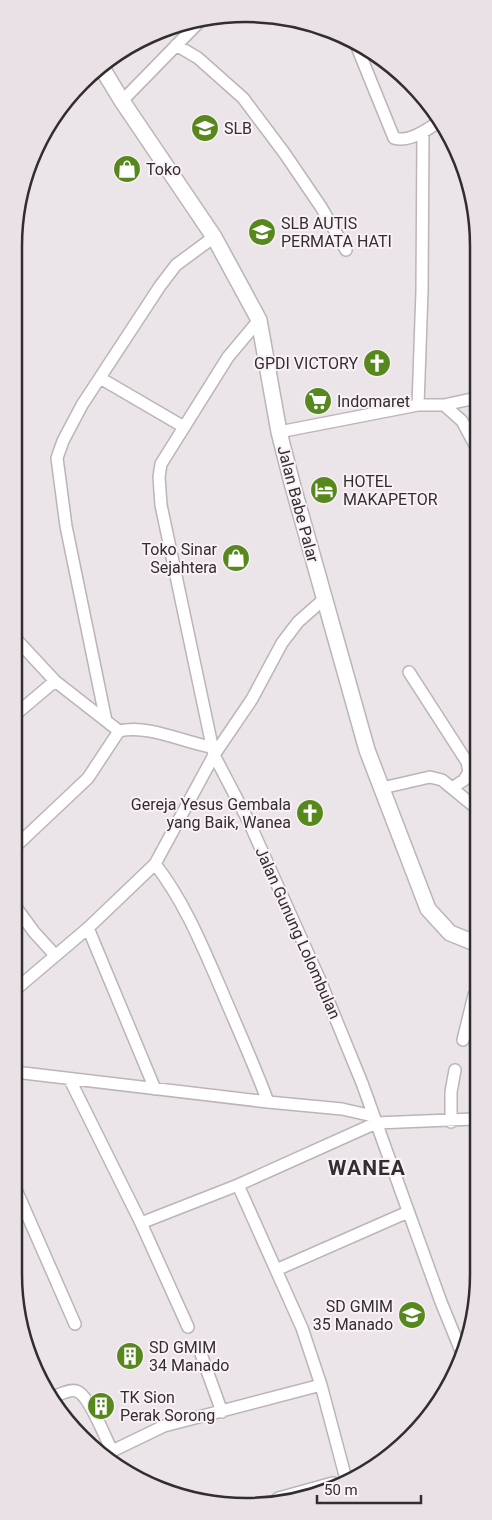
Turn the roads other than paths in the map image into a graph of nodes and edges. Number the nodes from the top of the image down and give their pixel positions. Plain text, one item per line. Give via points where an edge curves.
1 (192, 29) edge
2 (176, 45) junction
3 (359, 53) edge
4 (105, 73) edge
5 (122, 101) junction
6 (434, 125) edge
7 (423, 132) junction
8 (214, 237) junction
9 (346, 250) dead end
10 (259, 320) junction
11 (100, 378) junction
12 (470, 399) edge
13 (418, 405) junction
14 (444, 405) junction
15 (184, 427) junction
16 (279, 432) junction
17 (470, 436) edge
18 (324, 599) junction
19 (22, 645) edge
20 (409, 672) dead end
21 (55, 681) junction
22 (22, 709) edge
23 (106, 722) junction
24 (119, 731) junction
25 (212, 751) junction
26 (382, 788) junction
27 (452, 788) junction
28 (470, 802) edge
29 (22, 840) edge
30 (155, 864) junction
31 (22, 916) edge
32 (88, 928) junction
33 (470, 940) edge
34 (55, 955) junction
35 (22, 984) edge
36 (470, 1011) edge
37 (463, 1040) dead end
38 (455, 1070) dead end
39 (22, 1073) edge
40 (70, 1080) junction
41 (155, 1089) junction
42 (268, 1102) junction
43 (375, 1120) junction
44 (470, 1120) edge
45 (451, 1122) junction
46 (238, 1185) junction
47 (22, 1204) edge
48 (408, 1212) junction
49 (142, 1223) junction
50 (276, 1270) junction
51 (74, 1324) dead end
52 (188, 1326) dead end
53 (458, 1344) edge
54 (201, 1354) dead end
55 (321, 1385) junction
56 (58, 1395) edge
57 (222, 1412) junction
58 (107, 1449) edge
59 (111, 1452) edge
60 (345, 1474) edge

1 - 2 street
2 - 5 street
2 - 9 street via 198,58 243,98 290,161
3 - 7 street via 392,136 401,139
4 - 5 street, Jalan Babe Palar
5 - 8 street, Jalan Babe Palar
6 - 7 street
7 - 13 street
8 - 10 street, Jalan Babe Palar
8 - 11 street via 176,265
10 - 15 street, Jalan Gunung Lolombulan via 228,357
10 - 16 street, Jalan Babe Palar
11 - 15 street
11 - 23 street via 72,422 57,458 66,526
12 - 14 street
13 - 14 street
13 - 16 street
14 - 17 street via 462,421
15 - 25 street, Jalan Gunung Lolombulan via 161,464 158,477
16 - 18 street, Jalan Babe Palar
18 - 25 street via 288,636 252,699
18 - 26 street, Jalan Babe Palar via 367,750
19 - 21 street
20 - 27 street via 467,762 469,772
21 - 22 street
21 - 23 street
23 - 24 street
24 - 25 street via 152,732
24 - 29 street via 88,778
25 - 30 street
25 - 43 street, Jalan Gunung Lolombulan via 249,822 304,944
26 - 27 street via 430,778 442,780
26 - 33 street, Jalan Babe Palar via 428,910 450,933
27 - 28 street
30 - 32 street
30 - 42 street via 171,884 196,931
31 - 34 street
32 - 34 street
32 - 41 street
34 - 35 street
36 - 37 street
38 - 45 street
39 - 40 street
40 - 41 street
40 - 49 street
41 - 42 street
42 - 43 street via 342,1109
43 - 45 street
43 - 46 street
43 - 48 street, Jalan Gunung Lolombulan
44 - 45 street
46 - 49 street
46 - 50 street
47 - 51 street
48 - 50 street
48 - 53 street, Jalan Gunung Lolombulan
49 - 52 street
50 - 55 street via 302,1328
54 - 57 street
55 - 57 street
55 - 60 street
56 - 58 street via 72,1390 80,1392 88,1401
57 - 59 street via 164,1426

